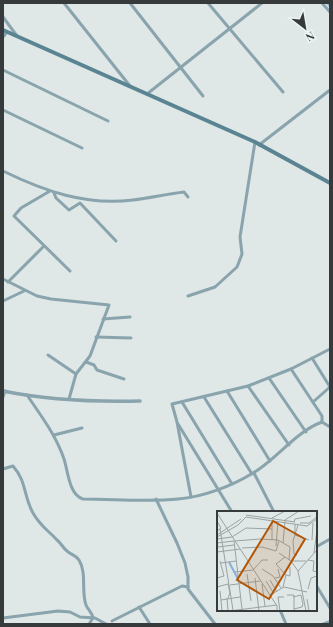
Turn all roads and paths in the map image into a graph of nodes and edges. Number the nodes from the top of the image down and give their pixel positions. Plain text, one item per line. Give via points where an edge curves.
1 (64, 3) edge
2 (130, 3) edge
3 (208, 3) edge
4 (262, 3) edge
5 (322, 3) edge
6 (330, 12) edge
7 (3, 17) edge
8 (229, 29) junction
9 (5, 31) edge
10 (17, 36) junction
11 (3, 37) edge
12 (181, 66) junction
13 (3, 70) edge
14 (130, 86) junction
15 (330, 90) edge
16 (283, 92) dead end
17 (147, 94) junction
18 (203, 96) dead end
19 (3, 110) edge
20 (108, 121) dead end
21 (254, 142) junction
22 (259, 145) junction
23 (82, 148) dead end
24 (3, 171) edge
25 (330, 183) edge
26 (50, 191) junction
27 (54, 193) junction
28 (188, 197) dead end
29 (116, 241) dead end
30 (44, 246) junction
31 (70, 271) dead end
32 (3, 279) edge
33 (8, 282) junction
34 (24, 291) junction
35 (188, 296) dead end
36 (3, 301) edge
37 (130, 317) dead end
38 (104, 319) junction
39 (96, 337) junction
40 (131, 338) dead end
41 (330, 349) edge
42 (48, 355) dead end
43 (312, 358) junction
44 (86, 362) junction
45 (290, 369) junction
46 (76, 374) junction
47 (269, 378) junction
48 (124, 379) dead end
49 (248, 386) junction
50 (330, 387) edge
51 (4, 391) edge
52 (226, 391) junction
53 (27, 395) junction
54 (3, 397) edge
55 (204, 397) junction
56 (69, 399) junction
57 (140, 401) dead end
58 (182, 402) junction
59 (313, 402) junction
60 (177, 422) junction
61 (322, 422) junction
62 (330, 427) edge
63 (82, 428) dead end
64 (306, 432) junction
65 (54, 435) junction
66 (289, 445) junction
67 (270, 461) junction
68 (3, 469) edge
69 (253, 474) junction
70 (232, 484) junction
71 (219, 489) junction
72 (191, 497) junction
73 (156, 499) junction
74 (231, 511) edge
75 (273, 511) edge
76 (330, 539) edge
77 (317, 546) edge
78 (188, 587) junction
79 (317, 587) edge
80 (139, 608) junction
81 (330, 608) edge
82 (280, 611) edge
83 (3, 618) edge
84 (93, 618) junction
85 (112, 621) dead end
86 (330, 622) edge
87 (89, 624) edge
88 (106, 624) edge
89 (150, 624) edge
90 (215, 624) edge
91 (286, 624) edge
92 (324, 624) edge

1 - 14 street
2 - 12 street
3 - 8 street
4 - 8 street
5 - 6 street
7 - 10 street
8 - 12 street
8 - 16 street
9 - 10 main road
9 - 11 street
10 - 14 main road
12 - 17 street
12 - 18 street
13 - 20 street
14 - 17 main road
15 - 22 street
17 - 21 main road
19 - 23 street
21 - 22 main road
21 - 35 street via 240,237 242,254 237,268 215,287
22 - 25 main road
24 - 26 street
26 - 27 street
26 - 30 street via 14,215
27 - 28 street via 103,201 132,201 184,192
27 - 29 street via 69,210 80,203
30 - 31 street
30 - 33 street
32 - 33 street
33 - 34 street
34 - 36 street
34 - 38 street via 51,299 108,304
37 - 38 street
38 - 39 street
39 - 40 street
39 - 44 street
41 - 43 street
42 - 46 street
43 - 45 street
43 - 50 street
44 - 46 street
44 - 48 street via 94,365 97,370
45 - 47 street
45 - 59 street
46 - 56 street
47 - 49 street
47 - 64 street
49 - 52 street
49 - 66 street
50 - 59 street
51 - 53 street
51 - 54 street
52 - 55 street
52 - 67 street
53 - 56 street
53 - 65 street
55 - 58 street
55 - 69 street
56 - 57 street via 104,402
58 - 60 street via 172,404
58 - 70 street
59 - 61 street via 322,416
60 - 71 street
60 - 72 street
61 - 62 street
61 - 64 street
63 - 65 street
64 - 66 street
65 - 73 street via 65,461 72,489 79,498
66 - 67 street
67 - 69 street
68 - 84 street via 13,466 24,480 27,500 41,526 80,561 86,605
69 - 70 street
69 - 75 street
70 - 71 street
71 - 72 street
71 - 74 street
72 - 73 street
73 - 78 street via 185,563
76 - 77 street
78 - 80 street via 182,586
78 - 90 street
79 - 81 street
80 - 85 street
80 - 89 street
82 - 91 street
83 - 84 street via 58,611
84 - 87 street
84 - 88 street
86 - 92 street

